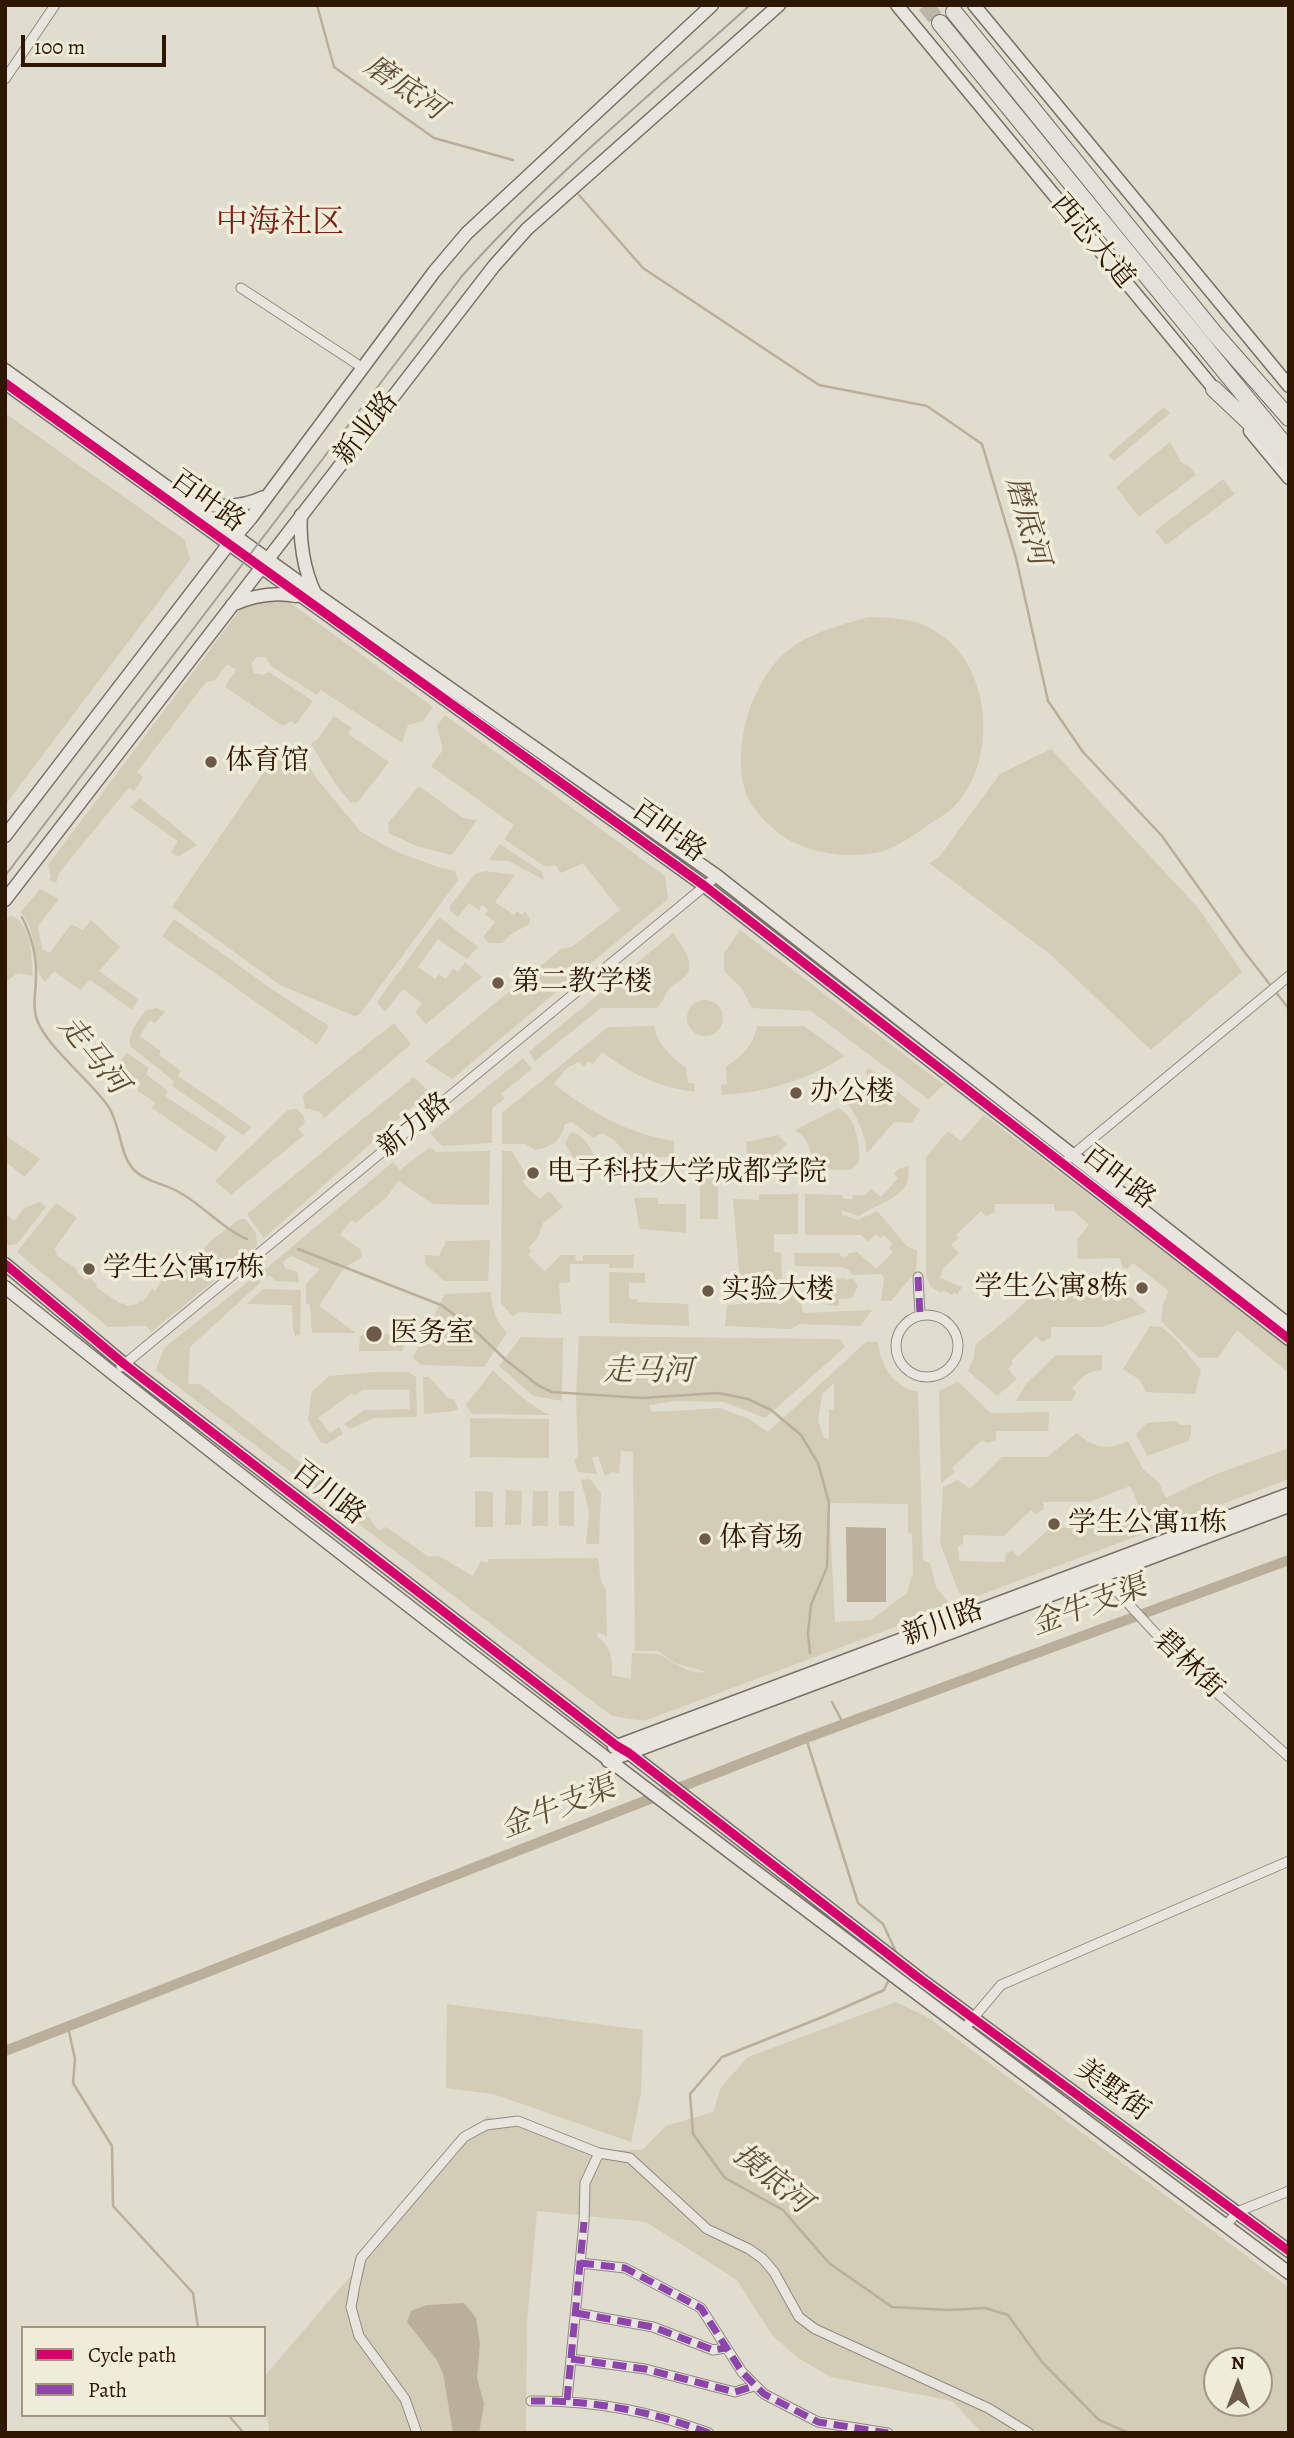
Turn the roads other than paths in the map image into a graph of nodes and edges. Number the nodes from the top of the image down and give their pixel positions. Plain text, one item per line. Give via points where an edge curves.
1 (55, 5) edge
2 (712, 5) edge
3 (779, 5) edge
4 (897, 5) edge
5 (915, 5) edge
6 (974, 5) edge
7 (954, 12) tunnel mouth
8 (940, 23) tunnel mouth
9 (912, 24) junction
10 (5, 79) edge
11 (241, 288) dead end
12 (363, 368) junction
13 (5, 370) edge
14 (5, 383) edge
15 (1289, 386) edge
16 (1214, 389) junction
17 (1289, 418) edge
18 (1289, 450) edge
19 (1289, 465) edge
20 (1289, 478) edge
21 (267, 496) junction
22 (187, 501) junction
23 (302, 514) junction
24 (231, 540) junction
25 (264, 564) junction
26 (315, 593) junction
27 (299, 596) junction
28 (232, 605) junction
29 (5, 836) edge
30 (717, 876) junction
31 (706, 887) junction
32 (5, 900) edge
33 (1289, 976) edge
34 (1068, 1160) junction
35 (5, 1264) edge
36 (918, 1278) dead end
37 (5, 1287) edge
38 (920, 1315) junction
39 (1289, 1325) edge
40 (1289, 1339) edge
41 (124, 1364) junction
42 (113, 1374) junction
43 (1289, 1494) edge
44 (1289, 1506) edge
45 (1099, 1571) junction
46 (617, 1746) junction
47 (629, 1753) junction
48 (603, 1757) junction
49 (1289, 1757) edge
50 (692, 1803) joint
51 (673, 1811) joint
52 (1289, 1861) edge
53 (973, 2018) junction
54 (964, 2029) junction
55 (598, 2153) junction
56 (1289, 2191) edge
57 (1237, 2212) junction
58 (1226, 2226) junction
59 (1289, 2251) edge
60 (580, 2263) junction
61 (1289, 2273) edge
62 (576, 2313) junction
63 (726, 2348) junction
64 (571, 2359) junction
65 (754, 2386) junction
66 (567, 2400) junction
67 (531, 2401) dead end
68 (839, 2430) edge
69 (417, 2433) edge
70 (709, 2433) edge
71 (888, 2433) edge
72 (1029, 2433) edge

1 - 10 street
2 - 12 street, 新业路 via 467,233
3 - 23 street, 新业路 via 527,229 462,305
4 - 9 street, 西芯大道
5 - 9 street
6 - 15 street, 西芯大道
7 - 17 highway, 西芯大道 via 1215,334
8 - 18 highway, 西芯大道
9 - 16 street, 西芯大道
11 - 12 street
12 - 21 street, 新业路
13 - 22 street, 百叶路
14 - 24 street, 百叶路
16 - 19 highway
16 - 20 street, 西芯大道
21 - 22 street via 229,506
21 - 24 street, 新业路
22 - 24 street, 百叶路
23 - 25 street, 新业路
23 - 26 street via 308,579
24 - 25 street, 百叶路
24 - 29 street, 新业路
25 - 26 street, 百叶路
25 - 27 street, 百叶路
25 - 28 street, 新业路
26 - 30 street, 百叶路
27 - 28 street via 262,596
27 - 31 street, 百叶路
28 - 32 street, 新业路
30 - 31 street, 新力路
30 - 34 street, 百叶路
31 - 34 street, 百叶路
31 - 41 street, 新力路
33 - 34 street
34 - 39 street, 百叶路
34 - 40 street, 百叶路
35 - 41 street, 百川路
36 - 38 street
37 - 42 street, 百川路
38 - 38 street via 900,1328 895,1348 903,1367 931,1377 956,1359 957,1338 946,1321
41 - 42 street, 新力路
41 - 46 street, 百川路
42 - 48 street, 百川路
43 - 45 street, 新川路
44 - 45 street, 新川路
45 - 46 street, 新川路
45 - 47 street, 新川路
45 - 49 street, 碧林街 via 1182,1662
46 - 47 street, 百川路
46 - 48 street, 新川路
47 - 48 street, 新川路
47 - 50 street, 百川路
48 - 51 street, 百川路
50 - 53 street, 美墅街
51 - 54 street, 美墅街
52 - 53 street via 1001,1985
53 - 54 street
53 - 57 street, 美墅街
54 - 58 street, 美墅街
55 - 60 street via 585,2183
55 - 69 street via 518,2121 486,2125 464,2137 361,2258 351,2308 359,2336 405,2399
55 - 72 street via 630,2158 707,2229 762,2259 799,2317 815,2329 988,2409
56 - 57 street
57 - 58 street
57 - 59 street, 美墅街
58 - 61 street, 美墅街
60 - 62 street
60 - 63 street via 625,2268 701,2308
62 - 63 street via 653,2327 713,2350
62 - 64 street
63 - 65 street
64 - 65 street via 645,2369 735,2392
64 - 66 street
65 - 68 street
66 - 67 street
66 - 70 street via 631,2408
68 - 71 street

